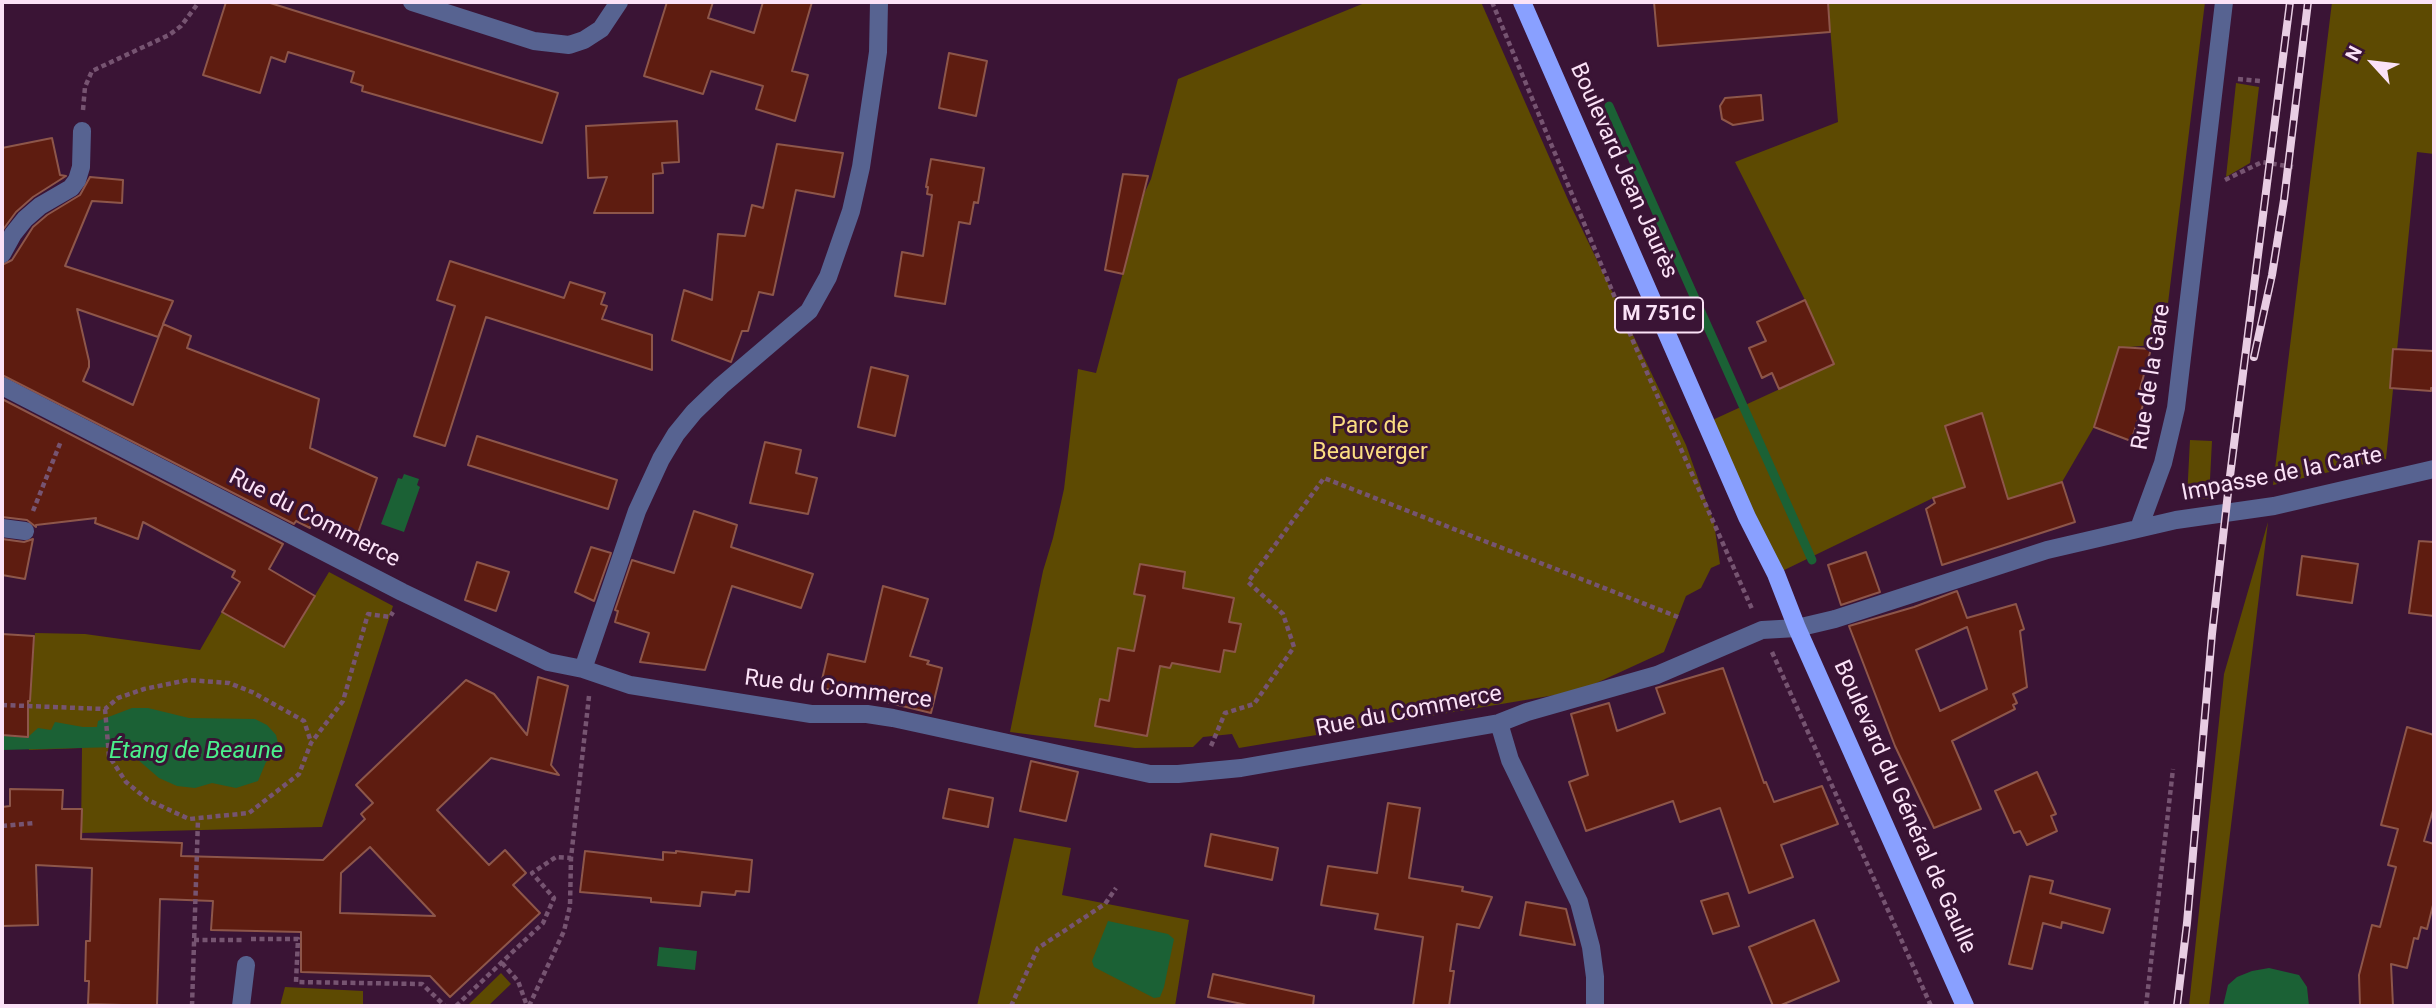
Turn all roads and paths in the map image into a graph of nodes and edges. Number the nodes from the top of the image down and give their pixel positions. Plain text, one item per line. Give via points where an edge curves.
1 (199, 2) edge
2 (412, 2) edge
3 (619, 2) edge
4 (880, 2) edge
5 (1492, 2) edge
6 (1522, 2) edge
7 (2224, 2) edge
8 (2240, 79) dead end
9 (2260, 81) dead end
10 (82, 131) joint
11 (2250, 167) dead end
12 (2293, 167) dead end
13 (2, 254) edge
14 (2, 386) edge
15 (69, 419) junction
16 (2434, 469) edge
17 (2, 528) edge
18 (2140, 528) junction
19 (25, 531) joint
20 (402, 592) junction
21 (1678, 617) dead end
22 (1797, 628) junction
23 (1762, 630) junction
24 (583, 669) junction
25 (604, 676) junction
26 (2, 705) edge
27 (105, 709) junction
28 (1499, 723) junction
29 (311, 743) junction
30 (1208, 752) dead end
31 (2173, 769) dead end
32 (198, 819) junction
33 (34, 823) dead end
34 (2, 826) edge
35 (571, 858) junction
36 (1116, 888) dead end
37 (194, 940) junction
38 (502, 963) junction
39 (246, 965) dead end
40 (192, 1006) edge
41 (241, 1006) edge
42 (445, 1006) edge
43 (456, 1006) edge
44 (528, 1006) edge
45 (1011, 1006) edge
46 (1595, 1006) edge
47 (1931, 1006) edge
48 (1965, 1006) edge
49 (2146, 1006) edge

1 - 10 path via 169,35 92,71 85,87
2 - 3 street via 534,41 569,45 601,29
4 - 24 street via 878,52 859,179 828,277 809,311 721,386 676,434 637,511
5 - 23 path, M 751C via 1633,341
6 - 22 main road, Boulevard Jean Jaurès / M 751C
7 - 18 street, Rue de la Gare via 2176,408
8 - 9 path
10 - 13 street via 77,180 25,219
11 - 12 path via 2262,162
14 - 15 street, Rue du Commerce
15 - 19 path
15 - 20 street, Rue du Commerce
16 - 18 street, Impasse de la Carte via 2270,506
17 - 19 street
18 - 22 street via 2047,550
20 - 24 street, Rue du Commerce via 548,662
20 - 29 path via 390,617 368,614 343,701
21 - 30 path via 1324,478 1248,582 1283,614 1294,648 1254,704 1225,713
22 - 23 street, Rue du Commerce
22 - 48 main road, Boulevard du Général de Gaulle / M 751C
23 - 28 street, Rue du Commerce via 1657,675
23 - 47 path, M 751C
24 - 25 street, Rue du Commerce
25 - 28 street, Rue du Commerce via 630,685 811,714 893,718 1150,774 1241,768
25 - 35 path via 590,690
26 - 27 path
27 - 29 path via 118,698 155,686 188,680 229,683 303,721
27 - 32 path via 110,756 126,782 148,800
28 - 46 street via 1510,760 1579,902 1591,947
29 - 32 path via 299,774 249,813
31 - 49 path
32 - 37 path
33 - 34 path
35 - 38 path via 556,857 532,873 554,898 543,923
35 - 44 path via 570,906 564,931
36 - 45 path via 1105,904 1038,948
37 - 40 path
37 - 42 path via 298,939 296,982 422,984
38 - 43 path
38 - 44 path via 518,981
39 - 41 street

